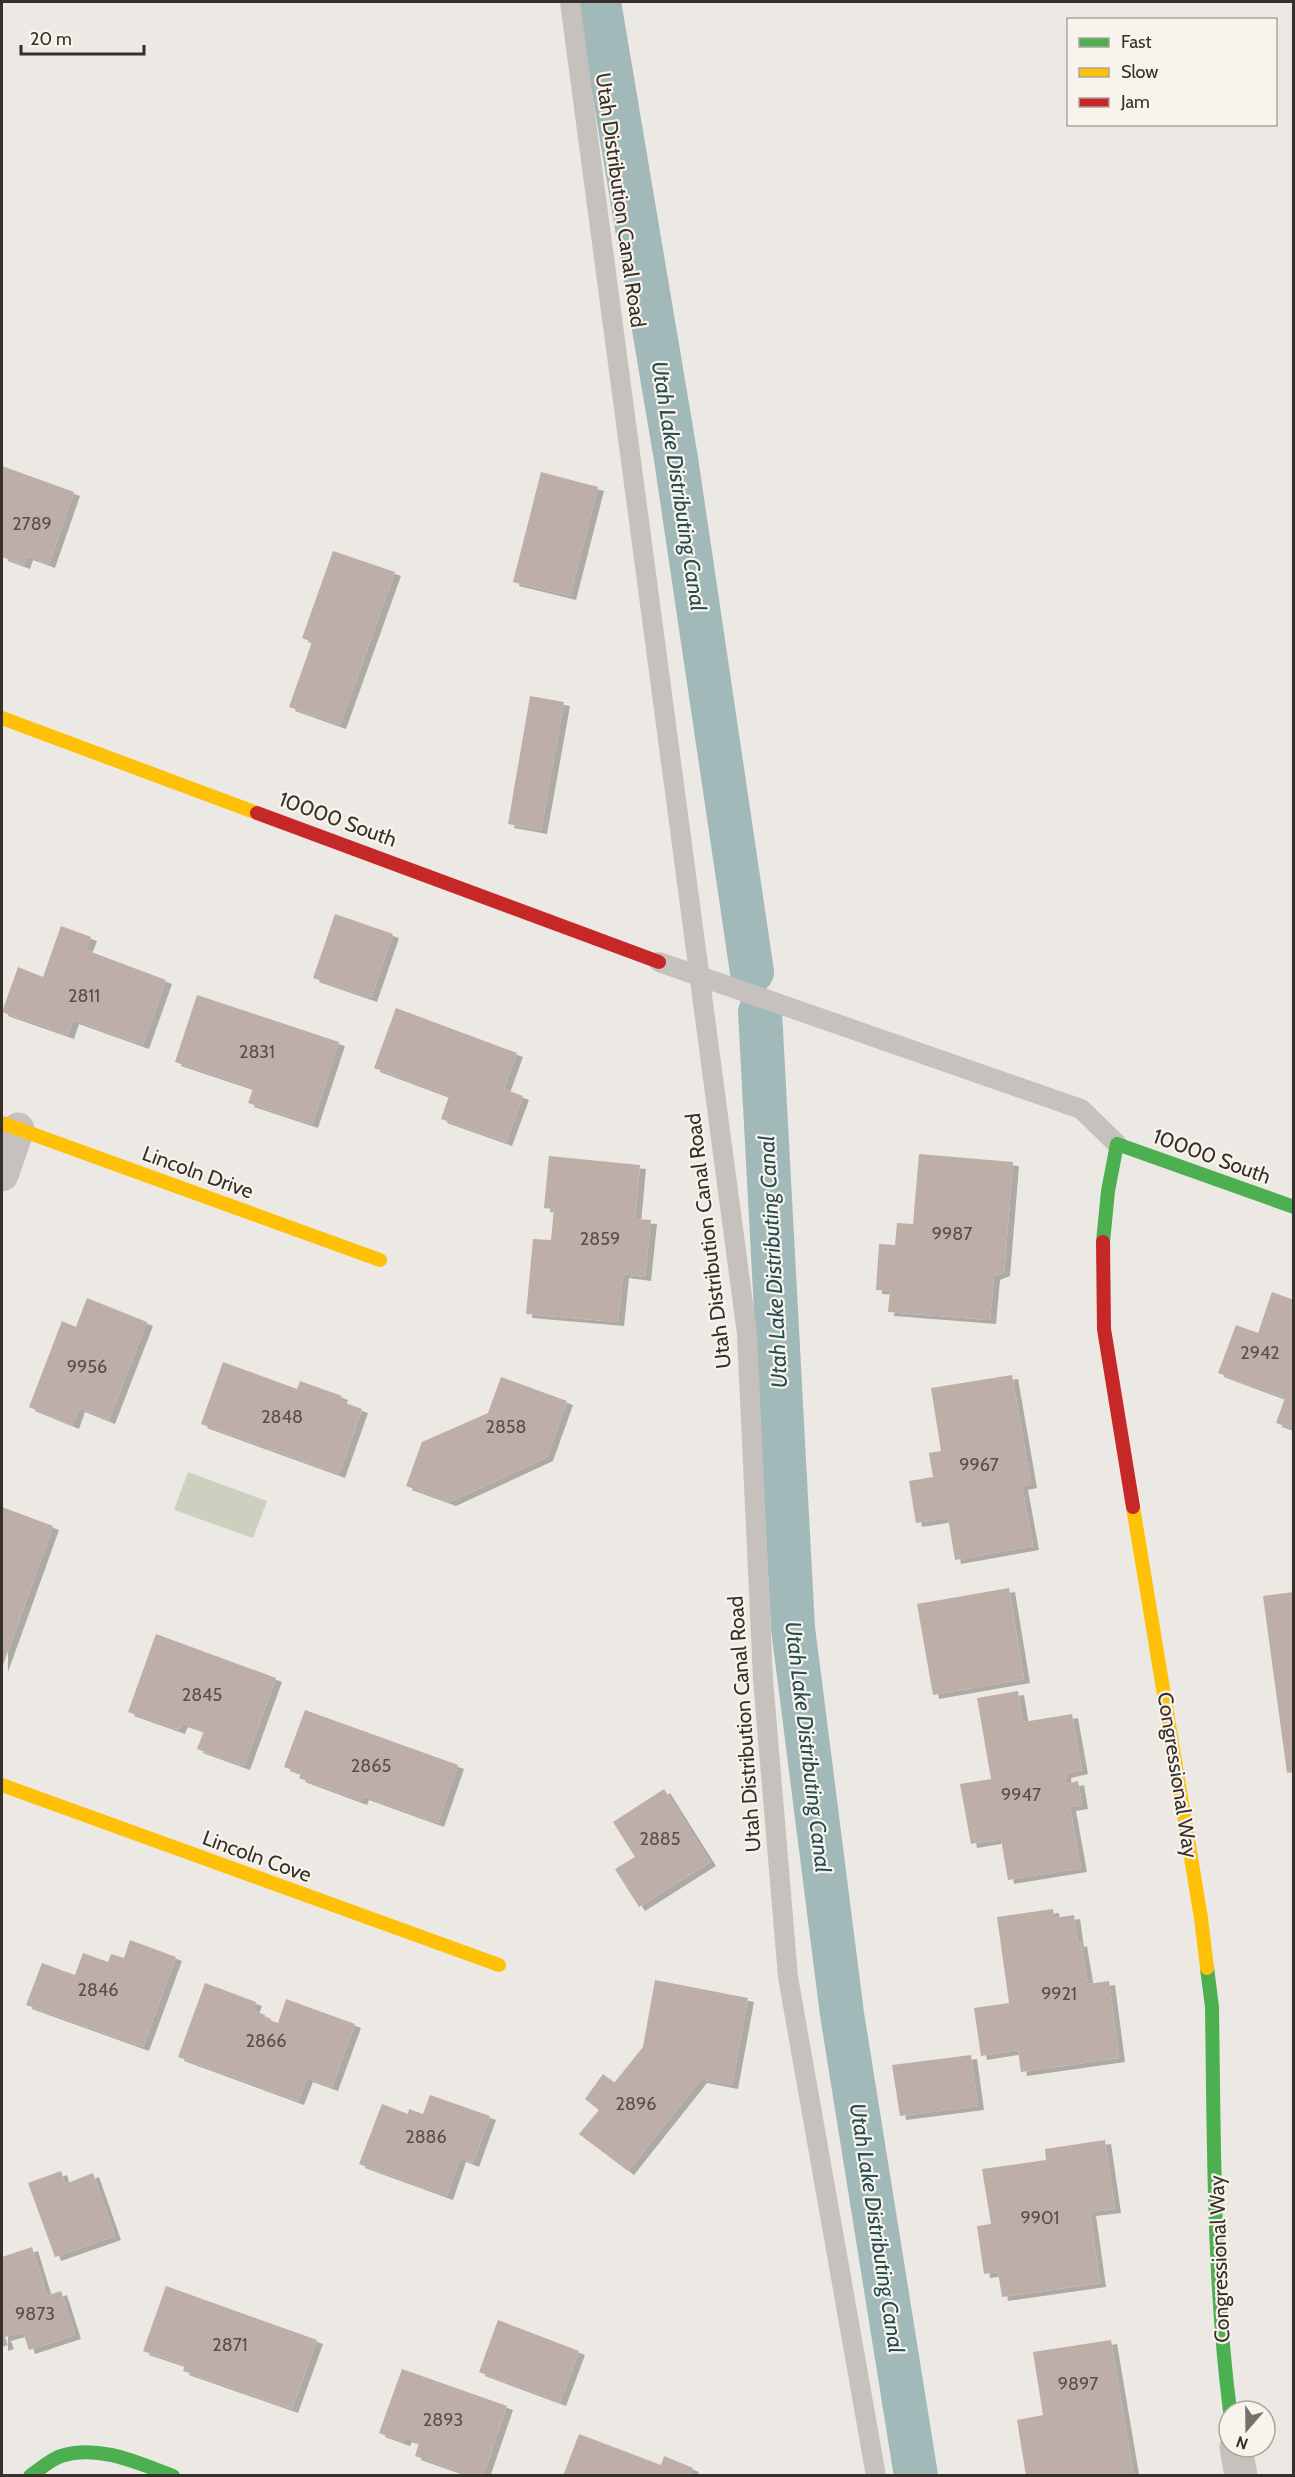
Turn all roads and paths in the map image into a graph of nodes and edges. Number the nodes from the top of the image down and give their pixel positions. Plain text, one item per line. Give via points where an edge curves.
1 (570, 2) edge
2 (2, 718) edge
3 (659, 962) joint
4 (699, 976) junction
5 (10, 1126) edge
6 (1117, 1144) junction
7 (2, 1175) edge
8 (1293, 1207) edge
9 (380, 1260) dead end
10 (2, 1785) edge
11 (499, 1965) dead end
12 (1228, 2399) edge
13 (1238, 2459) edge
14 (30, 2475) edge
15 (173, 2475) edge
16 (876, 2475) edge
17 (1241, 2475) edge

1 - 4 lane, Utah Distribution Canal Road
2 - 3 street, 10000 South
3 - 4 lane
4 - 6 lane via 1081,1109
4 - 16 lane, Utah Distribution Canal Road via 747,1334 763,1679 788,1977
5 - 7 street
5 - 9 street, Lincoln Drive
6 - 8 street, 10000 South
6 - 12 street, Congressional Way via 1102,1229 1104,1329 1212,2007 1216,2252
10 - 11 street, Lincoln Cove
13 - 17 street
14 - 15 street via 60,2457 96,2452

